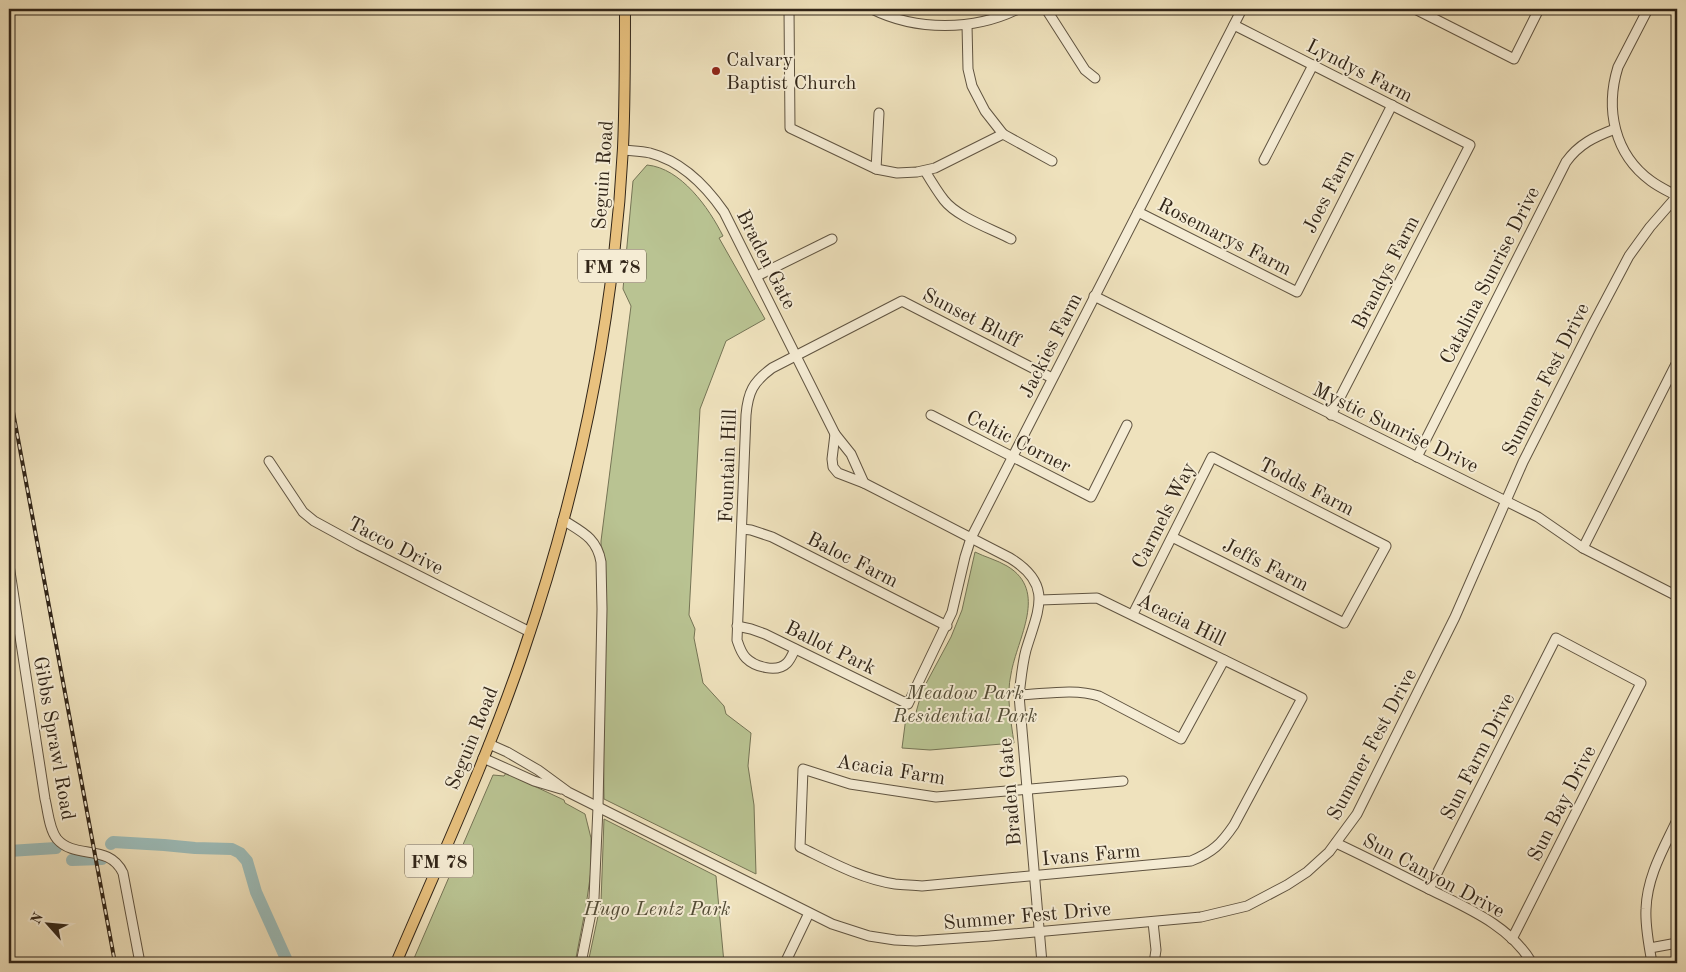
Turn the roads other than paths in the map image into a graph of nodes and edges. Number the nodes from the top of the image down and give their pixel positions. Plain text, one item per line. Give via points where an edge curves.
1 (625, 9) edge
2 (789, 9) edge
3 (872, 9) edge
4 (1018, 9) edge
5 (1046, 9) edge
6 (1242, 9) edge
7 (1414, 9) edge
8 (1539, 9) edge
9 (1648, 9) edge
10 (967, 24) junction
11 (1234, 25) junction
12 (1313, 65) junction
13 (1095, 78) dead end
14 (1392, 105) junction
15 (879, 113) dead end
16 (1615, 129) junction
17 (1003, 134) junction
18 (1470, 145) joint
19 (623, 150) junction
20 (1052, 160) dead end
21 (1264, 160) dead end
22 (876, 169) junction
23 (925, 171) junction
24 (1677, 196) edge
25 (1138, 212) junction
26 (832, 239) dead end
27 (1011, 239) dead end
28 (756, 276) junction
29 (1296, 292) joint
30 (1094, 296) junction
31 (902, 301) joint
32 (797, 356) junction
33 (1677, 362) edge
34 (1052, 378) junction
35 (931, 415) dead end
36 (1331, 415) junction
37 (1127, 425) dead end
38 (835, 434) junction
39 (1013, 457) junction
40 (1212, 457) joint
41 (1417, 457) junction
42 (269, 461) dead end
43 (864, 483) junction
44 (1505, 501) junction
45 (563, 520) junction
46 (742, 529) junction
47 (1172, 537) junction
48 (971, 538) junction
49 (1583, 548) junction
50 (9, 564) edge
51 (1677, 596) edge
52 (1040, 600) junction
53 (1133, 614) junction
54 (1344, 623) joint
55 (737, 626) junction
56 (947, 626) junction
57 (530, 632) junction
58 (795, 649) junction
59 (1224, 660) junction
60 (1641, 683) joint
61 (1019, 696) junction
62 (1302, 698) joint
63 (908, 704) joint
64 (489, 744) junction
65 (483, 758) junction
66 (1124, 780) dead end
67 (1026, 790) junction
68 (568, 792) junction
69 (598, 807) junction
70 (1677, 820) edge
71 (1336, 843) junction
72 (800, 847) joint
73 (1034, 876) junction
74 (1429, 889) junction
75 (809, 913) junction
76 (1153, 922) junction
77 (1039, 932) junction
78 (1512, 939) junction
79 (1677, 943) edge
80 (1650, 948) junction
81 (140, 963) edge
82 (396, 963) edge
83 (581, 963) edge
84 (785, 963) edge
85 (1042, 963) edge
86 (1154, 963) edge
87 (1532, 963) edge
88 (1652, 963) edge

1 - 19 main road, Seguin Road / FM 78
2 - 22 street via 790,128
3 - 10 street via 912,22
4 - 10 street
5 - 13 street via 1085,70
6 - 11 street, Jackies Farm
7 - 8 street via 1514,59
9 - 16 street via 1615,77 1612,108
10 - 17 street via 966,58 972,86 985,111
11 - 12 street, Lyndys Farm
11 - 25 street, Jackies Farm
12 - 14 street, Lyndys Farm
12 - 21 street
14 - 18 street, Lyndys Farm
14 - 29 street, Joes Farm
15 - 22 street
16 - 24 street via 1626,155 1641,173
16 - 41 street, Catalina Sunrise Drive via 1580,145 1566,162
17 - 20 street
17 - 23 street
18 - 36 street, Brandys Farm
19 - 28 street, Braden Gate via 662,157 681,167 702,186 724,212
19 - 45 main road, Seguin Road / FM 78 via 602,339
22 - 23 street via 898,173
23 - 27 street via 951,207
24 - 44 street, Summer Fest Drive via 1650,227 1617,277
25 - 29 street, Rosemarys Farm
25 - 30 street, Jackies Farm
26 - 28 street
28 - 32 street, Braden Gate
30 - 34 street, Jackies Farm
30 - 36 street, Mystic Sunrise Drive
31 - 32 street, Fountain Hill
31 - 34 street, Sunset Bluff
32 - 38 street, Braden Gate
32 - 46 street, Fountain Hill via 763,375 748,400
33 - 49 street
34 - 39 street, Jackies Farm
35 - 39 street, Celtic Corner
36 - 41 street, Mystic Sunrise Drive
37 - 39 street, Celtic Corner via 1091,497
38 - 43 street, Braden Gate via 850,454
38 - 43 street via 833,467 838,473
39 - 48 street, Jackies Farm
40 - 47 street, Carmels Way
40 - 54 street, Todds Farm via 1386,546
41 - 44 street, Mystic Sunrise Drive
42 - 57 street, Tacco Drive via 303,512 319,524
43 - 48 street
44 - 49 street, Mystic Sunrise Drive via 1550,524
44 - 71 street, Summer Fest Drive via 1438,652 1364,802
45 - 57 main road, Seguin Road / FM 78
45 - 69 street via 594,541 601,562
46 - 55 street, Fountain Hill
46 - 56 street, Baloc Farm via 772,537
47 - 53 street, Carmels Way
47 - 54 street, Jeffs Farm
48 - 52 street via 1022,565 1037,586
48 - 56 street, Jackies Farm
49 - 51 street, Mystic Sunrise Drive
50 - 81 street, Gibbs Sprawl Road via 52,829 57,839 68,848 100,854 114,860 121,868
52 - 53 street, Acacia Hill via 1097,598
52 - 61 street, Braden Gate via 1022,664
53 - 59 street, Acacia Hill
55 - 58 street, Ballot Park via 758,631
55 - 58 street, Fountain Hill via 737,640 746,658 764,667 777,668 787,664
56 - 63 street, Jackies Farm
57 - 64 main road, Seguin Road / FM 78
58 - 63 street, Ballot Park
59 - 61 street via 1180,739 1089,693
59 - 62 street, Acacia Hill
60 - 74 street, Sun Farm Drive via 1556,638
60 - 78 street, Sun Bay Drive
61 - 67 street, Braden Gate
62 - 73 street, Ivans Farm via 1234,824 1223,842 1208,854 1172,864
64 - 65 main road, Seguin Road / FM 78
64 - 68 street, Summer Fest Drive via 538,770
65 - 68 street, Summer Fest Drive
65 - 82 main road, Seguin Road / FM 78
66 - 67 street, Acacia Farm
67 - 72 street, Acacia Farm via 936,797 850,784 804,769
67 - 73 street, Braden Gate
68 - 69 street, Summer Fest Drive
69 - 75 street, Summer Fest Drive
69 - 83 street via 594,898
70 - 80 street via 1649,883 1646,909
71 - 74 street, Sun Canyon Drive
71 - 76 street, Summer Fest Drive via 1306,872 1247,906 1201,917
72 - 73 street, Ivans Farm via 849,871 894,884 922,886
73 - 77 street, Braden Gate
74 - 78 street, Sun Canyon Drive via 1488,919
75 - 77 street, Summer Fest Drive via 869,936 895,940
75 - 84 street
76 - 77 street, Summer Fest Drive
76 - 86 street
77 - 85 street, Braden Gate
78 - 87 street, Sun Canyon Drive
79 - 80 street
80 - 88 street

